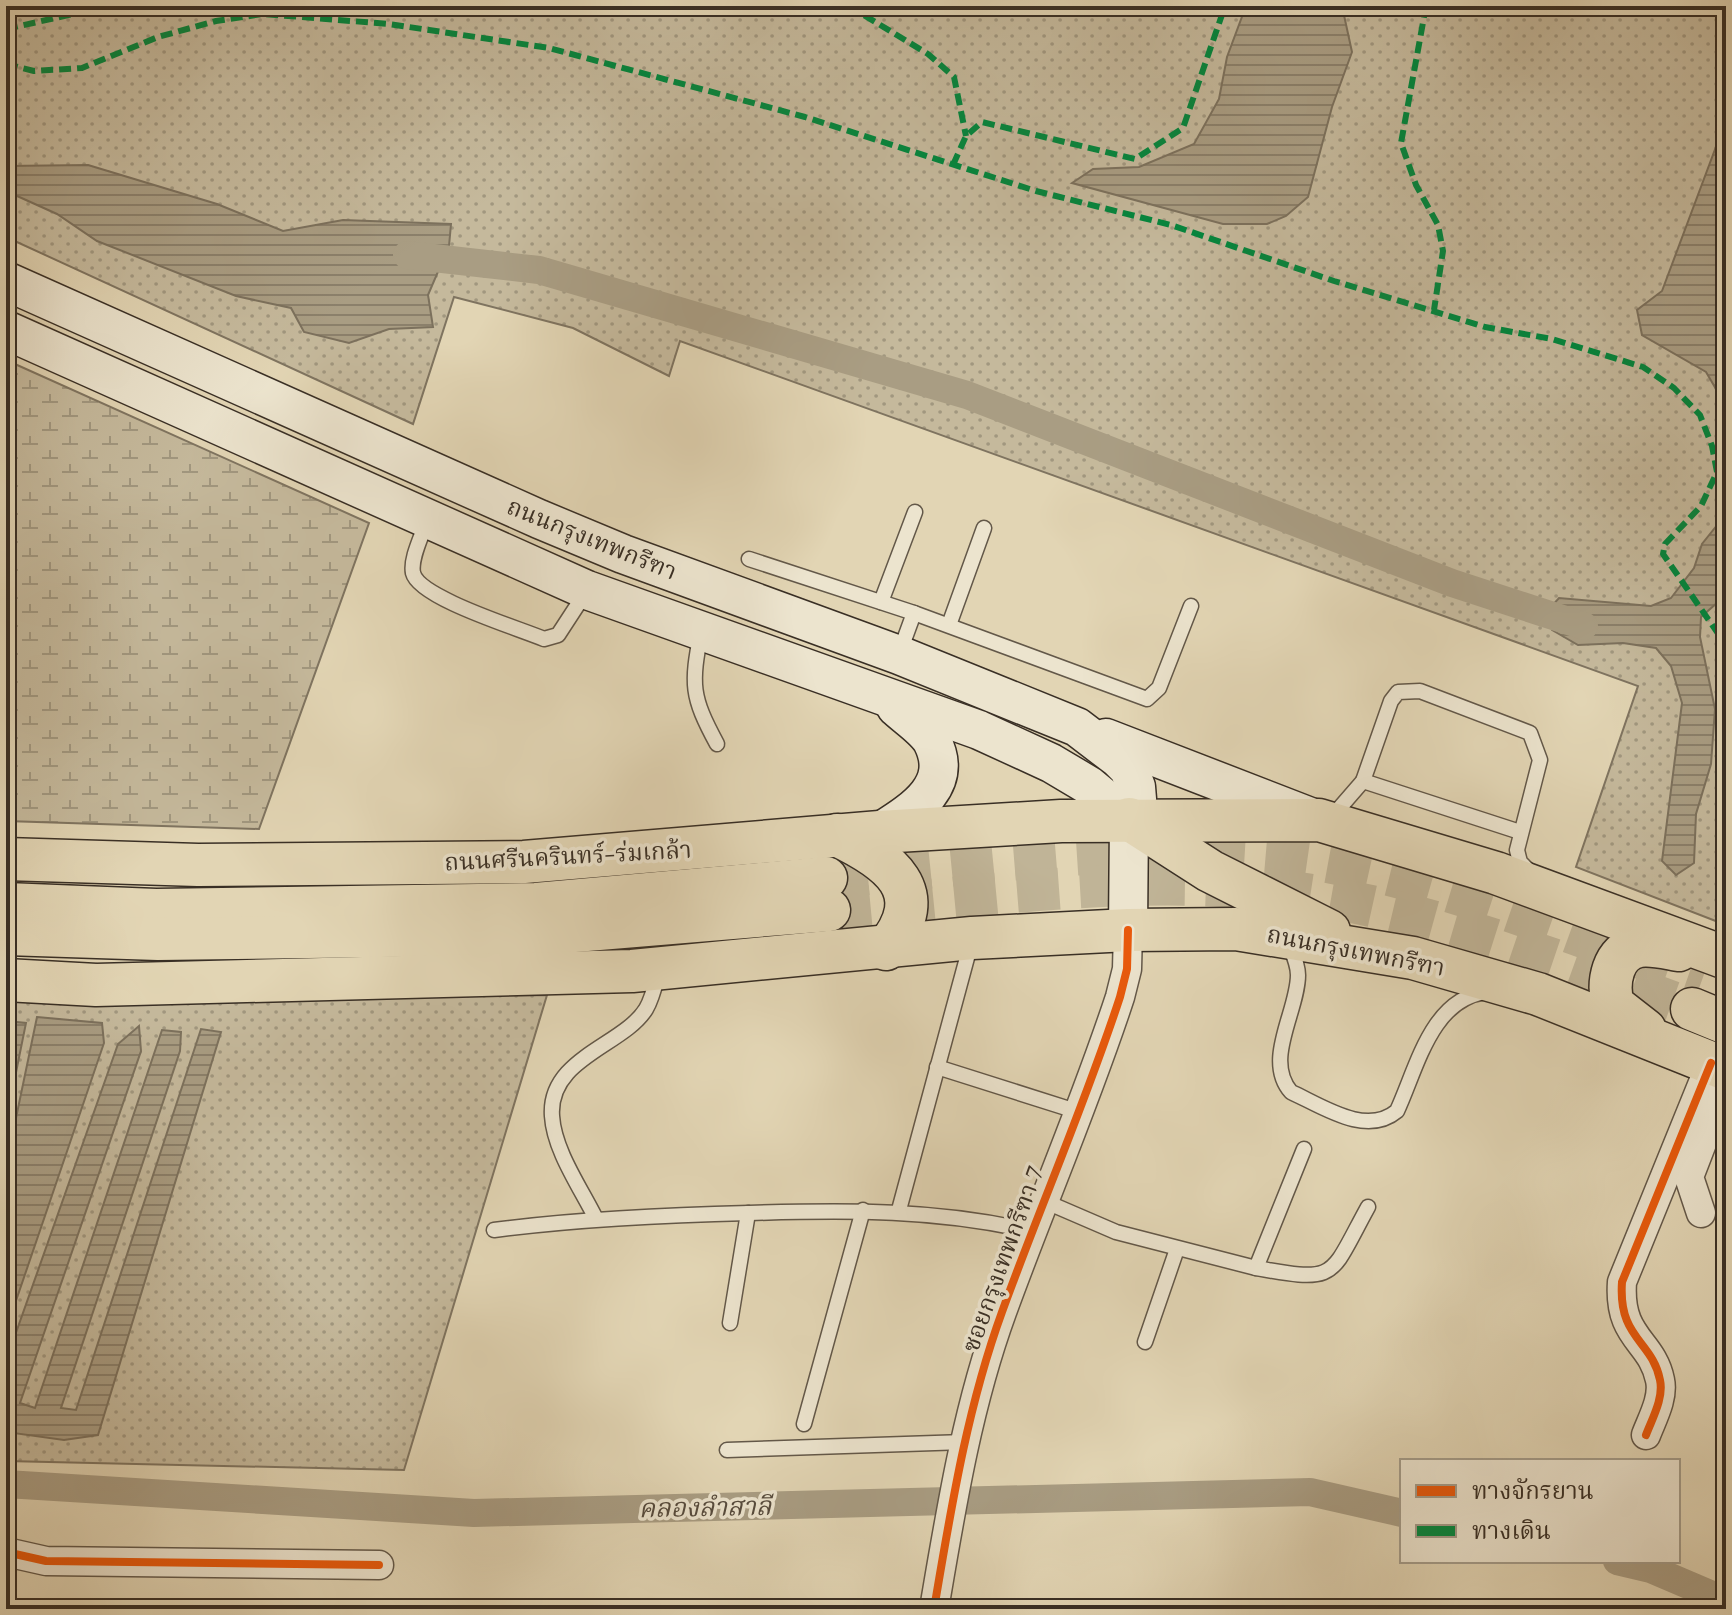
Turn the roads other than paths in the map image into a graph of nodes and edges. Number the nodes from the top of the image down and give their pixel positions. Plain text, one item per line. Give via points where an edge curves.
1 (6, 281) edge
2 (6, 330) edge
3 (382, 449) junction
4 (366, 492) junction
5 (915, 512) dead end
6 (427, 519) junction
7 (984, 528) dead end
8 (749, 559) dead end
9 (587, 590) junction
10 (881, 602) junction
11 (1191, 606) dead end
12 (914, 613) junction
13 (949, 625) junction
14 (701, 632) junction
15 (899, 655) junction
16 (881, 693) junction
17 (1077, 727) junction
18 (717, 744) dead end
19 (1363, 781) junction
20 (1129, 819) junction
21 (1323, 822) junction
22 (880, 832) junction
23 (1520, 832) junction
24 (837, 835) junction
25 (6, 859) edge
26 (1559, 896) junction
27 (6, 904) edge
28 (1128, 930) junction
29 (6, 934) edge
30 (1286, 936) junction
31 (972, 938) junction
32 (886, 949) junction
33 (1366, 950) junction
34 (659, 969) junction
35 (6, 980) edge
36 (1715, 986) edge
37 (1538, 994) junction
38 (1709, 1065) edge
39 (937, 1067) junction
40 (1079, 1112) junction
41 (1304, 1149) dead end
42 (1044, 1201) junction
43 (1368, 1207) dead end
44 (863, 1210) junction
45 (899, 1210) junction
46 (748, 1213) junction
47 (1701, 1213) dead end
48 (595, 1217) junction
49 (494, 1230) dead end
50 (1035, 1232) junction
51 (1177, 1249) junction
52 (1256, 1268) junction
53 (730, 1323) dead end
54 (1145, 1342) dead end
55 (804, 1424) dead end
56 (1646, 1435) dead end
57 (965, 1442) junction
58 (727, 1450) dead end
59 (6, 1552) edge
60 (379, 1565) dead end
61 (934, 1609) edge

1 - 3 main road, ถนนกรุงเทพกรีฑา
2 - 4 main road, ถนนกรุงเทพกรีฑา
3 - 4 main road
3 - 15 main road, ถนนกรุงเทพกรีฑา via 623,554
4 - 6 main road, ถนนกรุงเทพกรีฑา
5 - 10 lane
6 - 9 main road, ถนนกรุงเทพกรีฑา
6 - 9 lane via 413,567 414,576 430,593 544,639 558,635
7 - 13 lane
8 - 10 lane
9 - 14 main road, ถนนกรุงเทพกรีฑา
10 - 12 lane
11 - 13 lane via 1159,688 1147,699
12 - 13 lane
12 - 15 lane
14 - 16 main road, ถนนกรุงเทพกรีฑา
14 - 18 lane via 693,677 697,708
15 - 17 main road, ถนนกรุงเทพกรีฑา
16 - 20 main road, ถนนกรุงเทพกรีฑา via 1051,763
16 - 22 main road via 931,739 940,767 931,794
17 - 20 main road, ถนนกรุงเทพกรีฑา via 1129,769 1137,799
17 - 21 main road
19 - 21 lane
19 - 23 lane
19 - 23 lane via 1391,701 1398,692 1420,691 1530,733 1540,760
20 - 21 main road
20 - 22 main road, ถนนศรีนครินทร์-ร่มเกล้า
20 - 28 main road, ถนนกรุงเทพกรีฑา
20 - 33 main road via 1210,871
21 - 26 main road
22 - 24 main road, ถนนศรีนครินทร์-ร่มเกล้า
23 - 26 lane via 1520,862
24 - 25 main road, ถนนศรีนครินทร์-ร่มเกล้า via 524,862 198,865
24 - 32 main road via 889,864 904,892 904,925
26 - 36 main road
27 - 29 main road, ถนนศรีนครินทร์-ร่มเกล้า via 156,910 828,894 538,934 158,939
28 - 30 main road, ถนนกรุงเทพกรีฑา via 1236,929
28 - 31 main road
28 - 40 street, ซอยกรุงเทพกรีฑา 7 via 1120,997
30 - 33 main road, ถนนกรุงเทพกรีฑา
30 - 37 lane via 1298,973 1279,1060 1285,1085 1359,1121 1388,1119 1397,1111 1440,1016 1454,1003 1490,991
31 - 32 main road
31 - 39 lane
32 - 34 main road
33 - 37 main road, ถนนกรุงเทพกรีฑา
34 - 35 main road via 361,981 96,985
34 - 48 lane via 646,1009 581,1060 556,1094 552,1115 563,1152
36 - 38 main road via 1639,946 1622,956 1609,982 1613,1005
37 - 38 main road, ถนนกรุงเทพกรีฑา
38 - 47 street via 1689,1177
38 - 56 street via 1622,1282 1623,1316 1660,1381
39 - 40 lane
39 - 45 lane
40 - 42 street, ซอยกรุงเทพกรีฑา 7
41 - 52 lane
42 - 50 street, ซอยกรุงเทพกรีฑา 7
42 - 51 lane via 1087,1223
43 - 52 lane via 1336,1265 1325,1274 1304,1277
44 - 45 lane
44 - 46 lane
44 - 55 lane
45 - 50 lane
46 - 48 lane
46 - 53 lane
48 - 49 lane
50 - 57 street, ซอยกรุงเทพกรีฑา 7 via 1002,1312
51 - 52 lane
51 - 54 lane
57 - 58 lane
57 - 61 street, ซอยกรุงเทพกรีฑา 7
59 - 60 street via 46,1561

